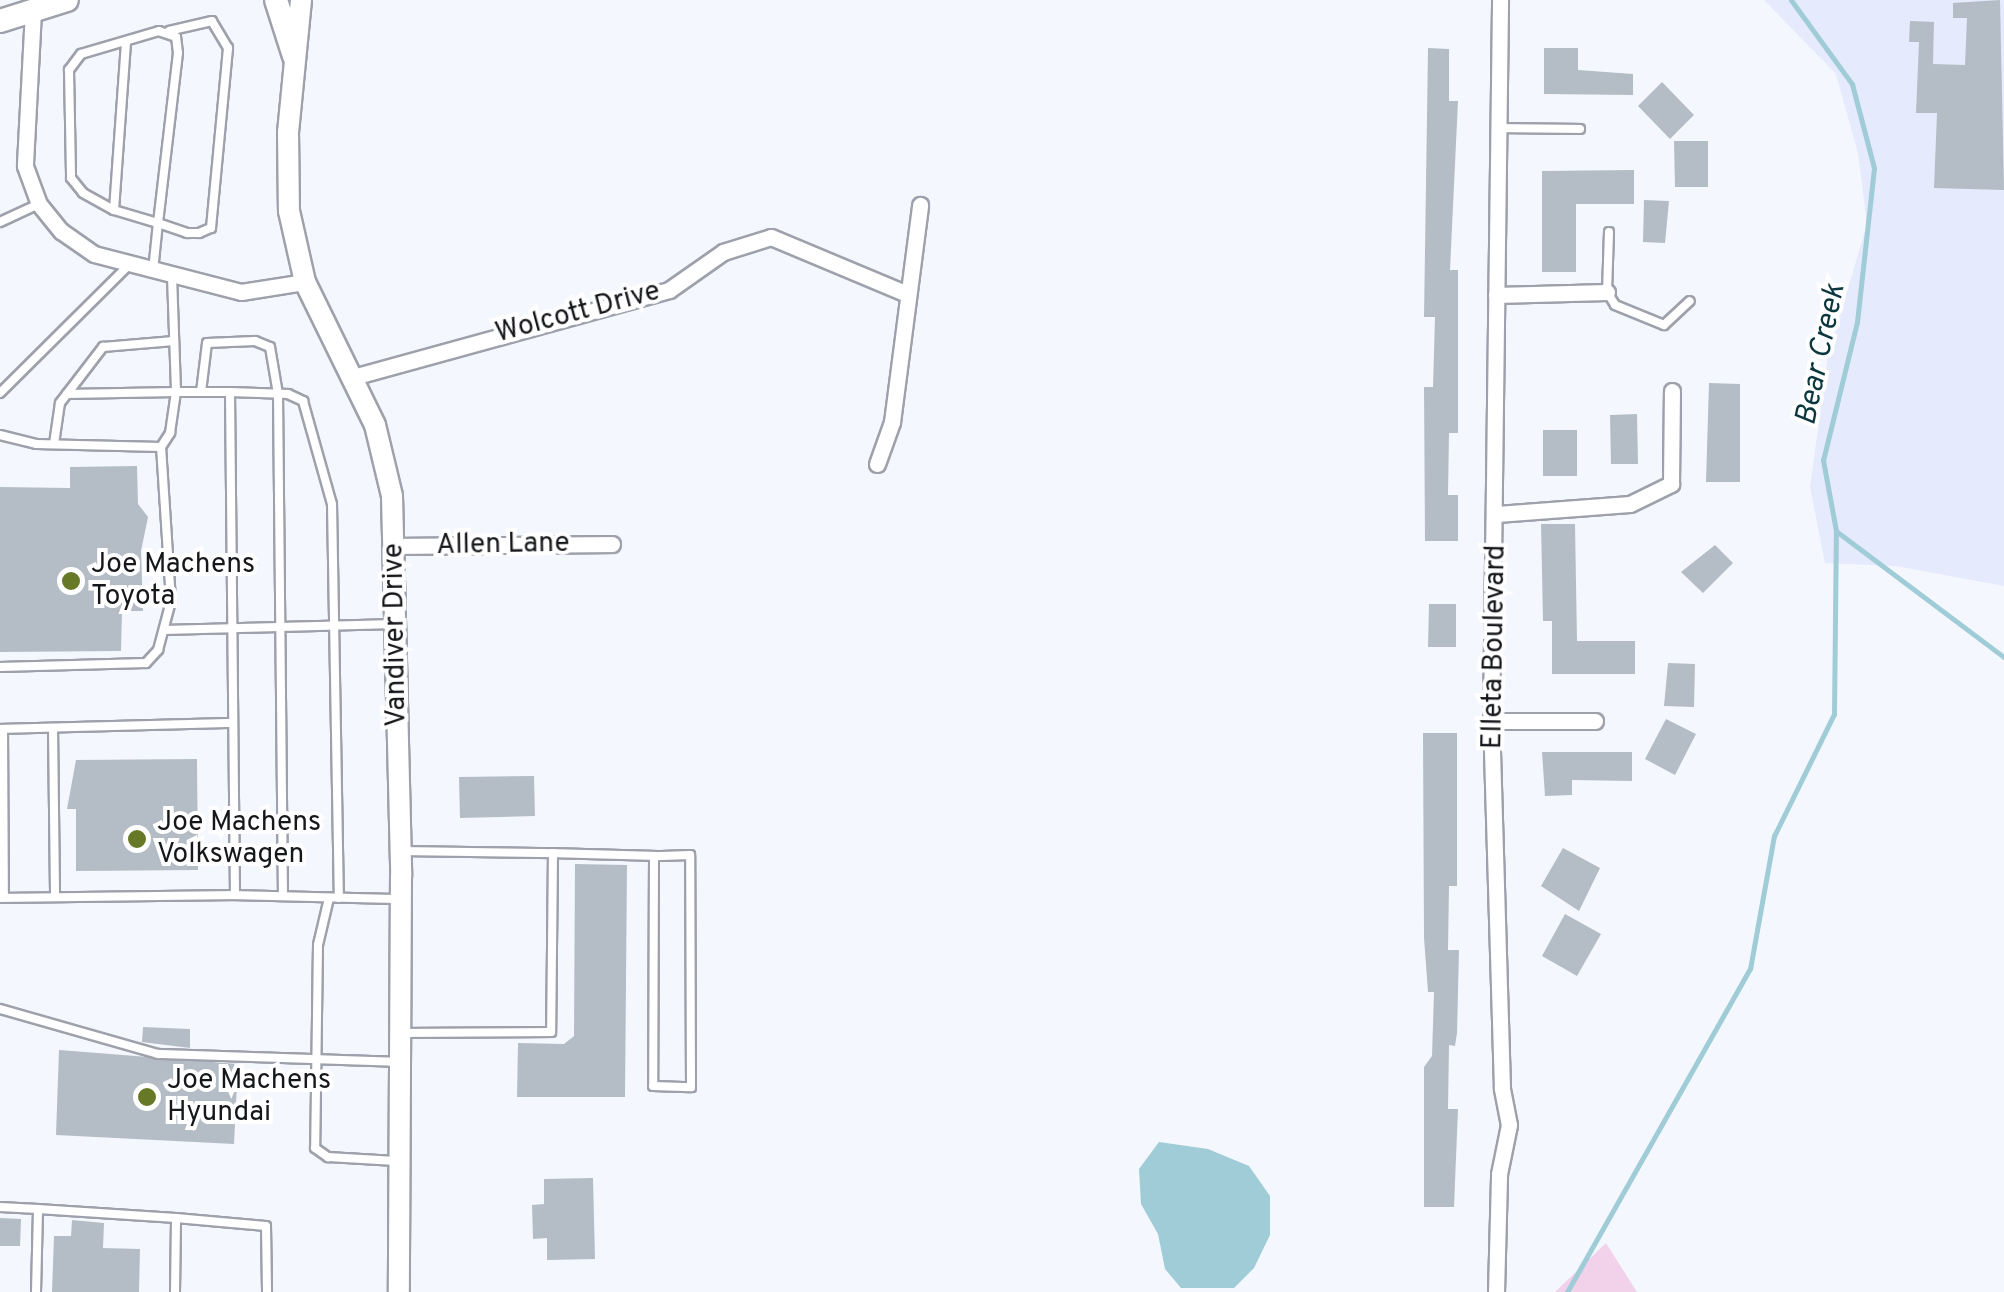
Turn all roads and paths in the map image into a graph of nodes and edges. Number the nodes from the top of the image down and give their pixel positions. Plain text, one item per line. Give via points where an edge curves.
1 (67, 0) edge
2 (276, 0) edge
3 (301, 0) edge
4 (1500, 0) edge
5 (32, 11) junction
6 (0, 21) edge
7 (170, 31) junction
8 (126, 41) junction
9 (294, 56) junction
10 (1498, 128) junction
11 (1580, 129) dead end
12 (38, 204) junction
13 (920, 205) dead end
14 (114, 210) junction
15 (0, 222) edge
16 (158, 223) junction
17 (1609, 232) dead end
18 (129, 265) junction
19 (153, 272) junction
20 (172, 276) junction
21 (306, 282) junction
22 (1607, 292) junction
23 (905, 293) junction
24 (1496, 294) junction
25 (1690, 301) dead end
26 (174, 342) junction
27 (353, 377) junction
28 (1672, 391) dead end
29 (176, 392) junction
30 (201, 392) junction
31 (230, 392) junction
32 (0, 393) edge
33 (67, 394) junction
34 (278, 394) junction
35 (0, 435) edge
36 (54, 444) junction
37 (161, 447) junction
38 (877, 464) dead end
39 (1497, 514) junction
40 (612, 544) dead end
41 (395, 546) junction
42 (396, 624) junction
43 (333, 626) junction
44 (279, 629) junction
45 (167, 630) junction
46 (232, 630) junction
47 (0, 667) edge
48 (1491, 721) junction
49 (1596, 721) dead end
50 (233, 723) junction
51 (53, 728) junction
52 (2, 729) edge
53 (400, 851) junction
54 (553, 853) junction
55 (654, 856) junction
56 (234, 895) junction
57 (283, 896) junction
58 (55, 897) junction
59 (2, 898) edge
60 (334, 898) junction
61 (400, 899) junction
62 (0, 1009) edge
63 (400, 1032) junction
64 (316, 1060) junction
65 (400, 1062) junction
66 (400, 1161) junction
67 (0, 1207) edge
68 (38, 1209) junction
69 (176, 1218) junction
70 (36, 1292) edge
71 (175, 1292) edge
72 (267, 1292) edge
73 (399, 1292) edge
74 (1496, 1292) edge

1 - 5 main road
2 - 9 main road
3 - 9 main road, Vandiver Drive
4 - 10 street, Elleta Boulevard
5 - 6 main road
5 - 12 street via 25,166
7 - 8 lane
7 - 16 lane via 178,52
7 - 16 lane via 212,21 228,48 211,228 187,232
8 - 14 lane
8 - 14 lane via 81,54 69,70 72,178
9 - 21 main road, Vandiver Drive via 286,176
10 - 11 lane
10 - 24 street, Elleta Boulevard
12 - 15 lane
12 - 18 street via 94,254
13 - 23 street
14 - 16 lane
16 - 19 lane
17 - 22 lane
18 - 19 street
18 - 32 lane
19 - 20 street
20 - 21 street via 242,292
20 - 26 lane
21 - 27 main road, Vandiver Drive
22 - 24 street
22 - 25 lane via 1616,305 1653,324 1664,324
23 - 27 street, Wolcott Drive via 771,237 722,252 670,290
23 - 38 street via 896,394
24 - 39 street, Elleta Boulevard
26 - 29 lane
26 - 33 lane via 103,346
27 - 41 main road, Vandiver Drive via 386,466
28 - 39 street via 1671,484 1630,504
29 - 30 lane
29 - 33 lane
29 - 37 lane
30 - 31 lane
30 - 34 lane via 207,343 255,341 264,342 274,358
31 - 34 lane
31 - 46 lane
33 - 36 lane via 57,412
34 - 43 lane via 303,401 318,440 332,504
34 - 44 lane
35 - 36 lane
36 - 37 lane
37 - 45 lane
39 - 48 street, Elleta Boulevard
40 - 41 street, Allen Lane
41 - 42 main road, Vandiver Drive
42 - 43 lane
42 - 53 main road, Vandiver Drive
43 - 44 lane
43 - 60 lane
44 - 46 lane
44 - 57 lane
45 - 46 lane
45 - 47 lane via 146,663
46 - 50 lane
48 - 49 street
48 - 74 street, Elleta Boulevard via 1502,1088 1509,1125 1499,1174
50 - 51 lane
50 - 56 lane
51 - 52 lane
51 - 58 lane
52 - 59 lane
53 - 54 lane
53 - 61 main road, Vandiver Drive
54 - 55 lane
54 - 63 lane via 552,1032
55 - 55 lane via 653,1086 691,1087 690,855
56 - 57 lane
56 - 58 lane
57 - 60 lane
58 - 59 lane
60 - 61 lane
60 - 64 lane via 318,945
61 - 63 main road, Vandiver Drive
62 - 64 lane via 158,1054
63 - 65 main road, Vandiver Drive
64 - 65 lane
64 - 66 lane via 316,1148 328,1156
65 - 66 main road, Vandiver Drive
66 - 73 main road, Vandiver Drive
67 - 68 lane
68 - 69 lane
68 - 70 lane
69 - 71 lane
69 - 72 lane via 266,1226

